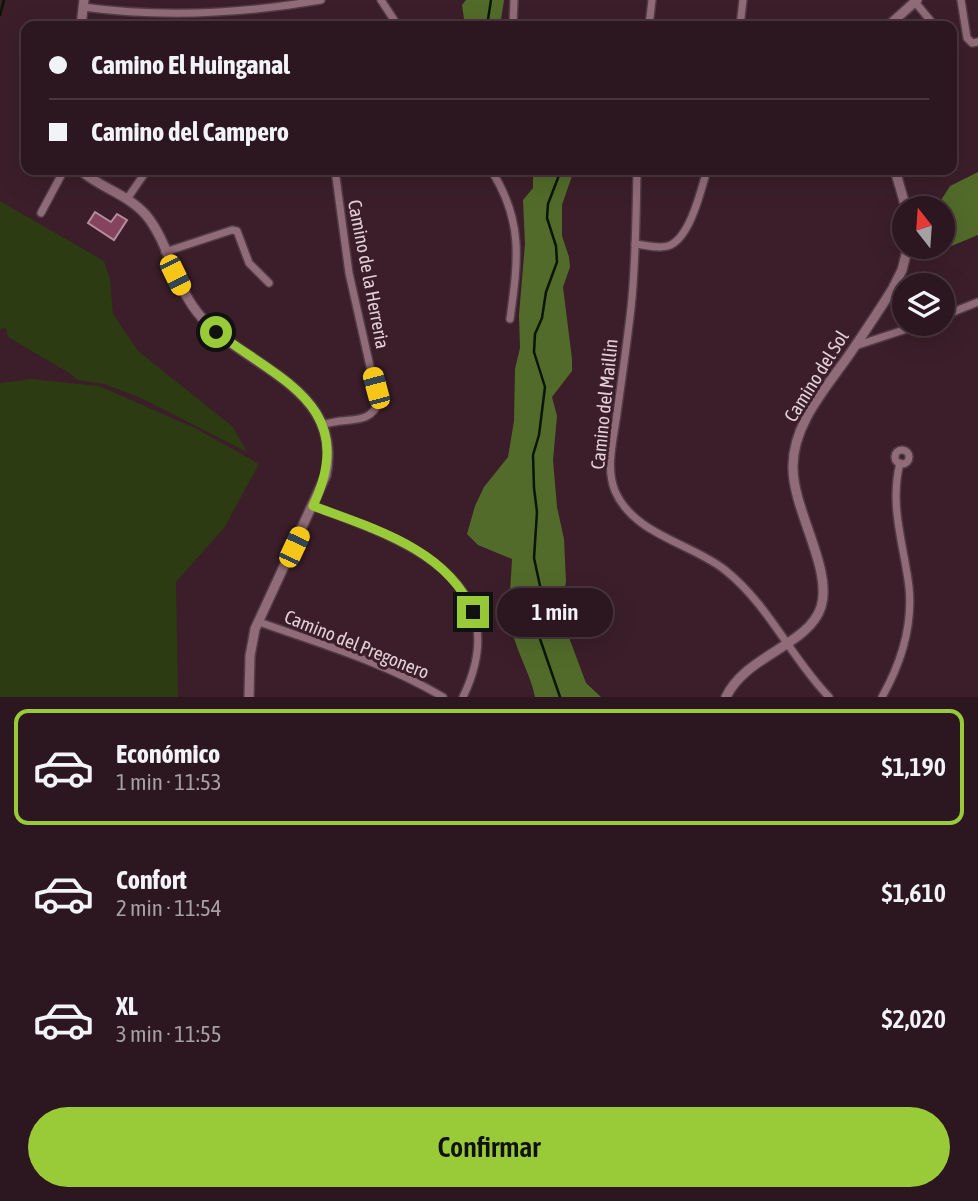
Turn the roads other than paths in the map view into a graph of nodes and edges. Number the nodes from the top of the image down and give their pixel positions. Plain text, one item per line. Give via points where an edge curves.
1 (321, 0) edge
2 (381, 0) edge
3 (513, 0) edge
4 (652, 0) edge
5 (743, 0) edge
6 (961, 0) edge
7 (916, 1) edge
8 (83, 4) edge
9 (395, 21) edge
10 (513, 21) edge
11 (650, 21) edge
12 (741, 21) edge
13 (894, 21) edge
14 (931, 21) edge
15 (978, 42) edge
16 (61, 175) edge
17 (88, 175) edge
18 (143, 175) edge
19 (336, 175) edge
20 (494, 175) edge
21 (637, 175) edge
22 (706, 175) edge
23 (896, 175) edge
24 (903, 196) edge
25 (127, 198) junction
26 (41, 213) dead end
27 (635, 244) junction
28 (165, 252) junction
29 (905, 259) edge
30 (269, 283) dead end
31 (978, 302) edge
32 (955, 311) edge
33 (510, 319) dead end
34 (892, 334) edge
35 (855, 346) junction
36 (323, 425) junction
37 (900, 463) dead end
38 (313, 506) junction
39 (259, 622) junction
40 (787, 642) junction
41 (249, 697) edge
42 (443, 697) edge
43 (463, 697) edge
44 (726, 697) edge
45 (829, 697) edge
46 (882, 697) edge

1 - 8 street via 206,14 136,13
2 - 9 street
3 - 10 street
4 - 11 street
5 - 12 street
6 - 15 street via 967,38
7 - 13 street
7 - 14 street
16 - 26 street
17 - 25 street
18 - 25 street
19 - 36 street, Camino de la Herreria via 349,272 378,402 367,417
20 - 33 street via 508,201 516,235
21 - 27 street, Camino del Maillin
22 - 27 street via 678,240 664,247
23 - 24 street
25 - 28 street via 150,221
27 - 40 street, Camino del Maillin via 611,463 615,490 638,521 733,577
28 - 30 street via 237,231 249,263
28 - 36 street via 200,316 299,392
29 - 35 street, Camino del Sol via 893,288
31 - 32 street
34 - 35 street
35 - 40 street, Camino del Sol via 815,404 796,444 794,487 824,592 815,620
36 - 38 street via 328,467
37 - 46 street via 895,500 909,612 904,648
38 - 39 street
38 - 43 street via 408,546 437,563 458,584 473,612 478,644 476,665
39 - 41 street via 251,646
39 - 42 street, Camino del Pregonero via 369,661
40 - 44 street, Camino del Sol via 744,672
40 - 45 street, Camino del Maillin

